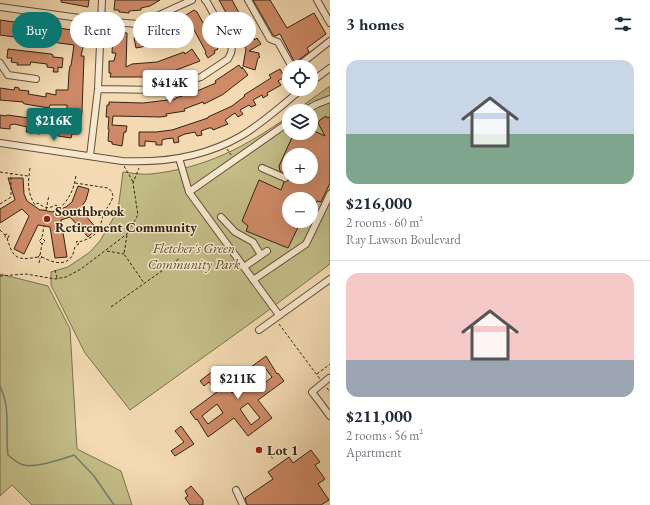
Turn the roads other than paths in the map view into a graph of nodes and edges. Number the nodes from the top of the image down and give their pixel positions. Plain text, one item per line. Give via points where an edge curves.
1 (102, 0) edge
2 (192, 0) edge
3 (205, 0) edge
4 (248, 0) edge
5 (317, 0) edge
6 (0, 7) edge
7 (101, 12) edge
8 (70, 17) edge
9 (125, 23) edge
10 (330, 23) edge
11 (330, 41) edge
12 (100, 48) edge
13 (288, 60) edge
14 (306, 60) edge
15 (0, 63) edge
16 (330, 68) edge
17 (318, 77) edge
18 (36, 79) dead end
19 (98, 89) junction
20 (293, 96) edge
21 (330, 99) edge
22 (317, 104) edge
23 (282, 127) edge
24 (0, 143) edge
25 (90, 156) junction
26 (179, 158) junction
27 (262, 168) dead end
28 (282, 177) edge
29 (189, 192) junction
30 (330, 194) edge
31 (221, 217) dead end
32 (267, 251) dead end
33 (261, 255) junction
34 (244, 267) junction
35 (330, 278) edge
36 (253, 280) junction
37 (278, 318) junction
38 (259, 330) dead end
39 (329, 378) dead end
40 (330, 416) edge
41 (236, 490) dead end
42 (243, 505) edge

1 - 7 street
2 - 9 street via 144,22
3 - 19 street via 232,47 228,59 201,77 159,90
4 - 13 street via 270,39 278,42
5 - 10 street
6 - 8 street
11 - 14 street
12 - 19 street
15 - 18 street via 8,75
16 - 17 street
19 - 25 street
20 - 26 street via 242,136 207,152
21 - 22 street
23 - 29 street
24 - 25 street
25 - 26 street via 141,162
26 - 29 street
27 - 28 street
29 - 34 street
30 - 36 street via 306,244
31 - 33 street via 235,232 253,242
32 - 33 street
33 - 34 street
34 - 36 street
35 - 37 street
36 - 37 street
37 - 38 street
39 - 40 street via 312,392
41 - 42 street

